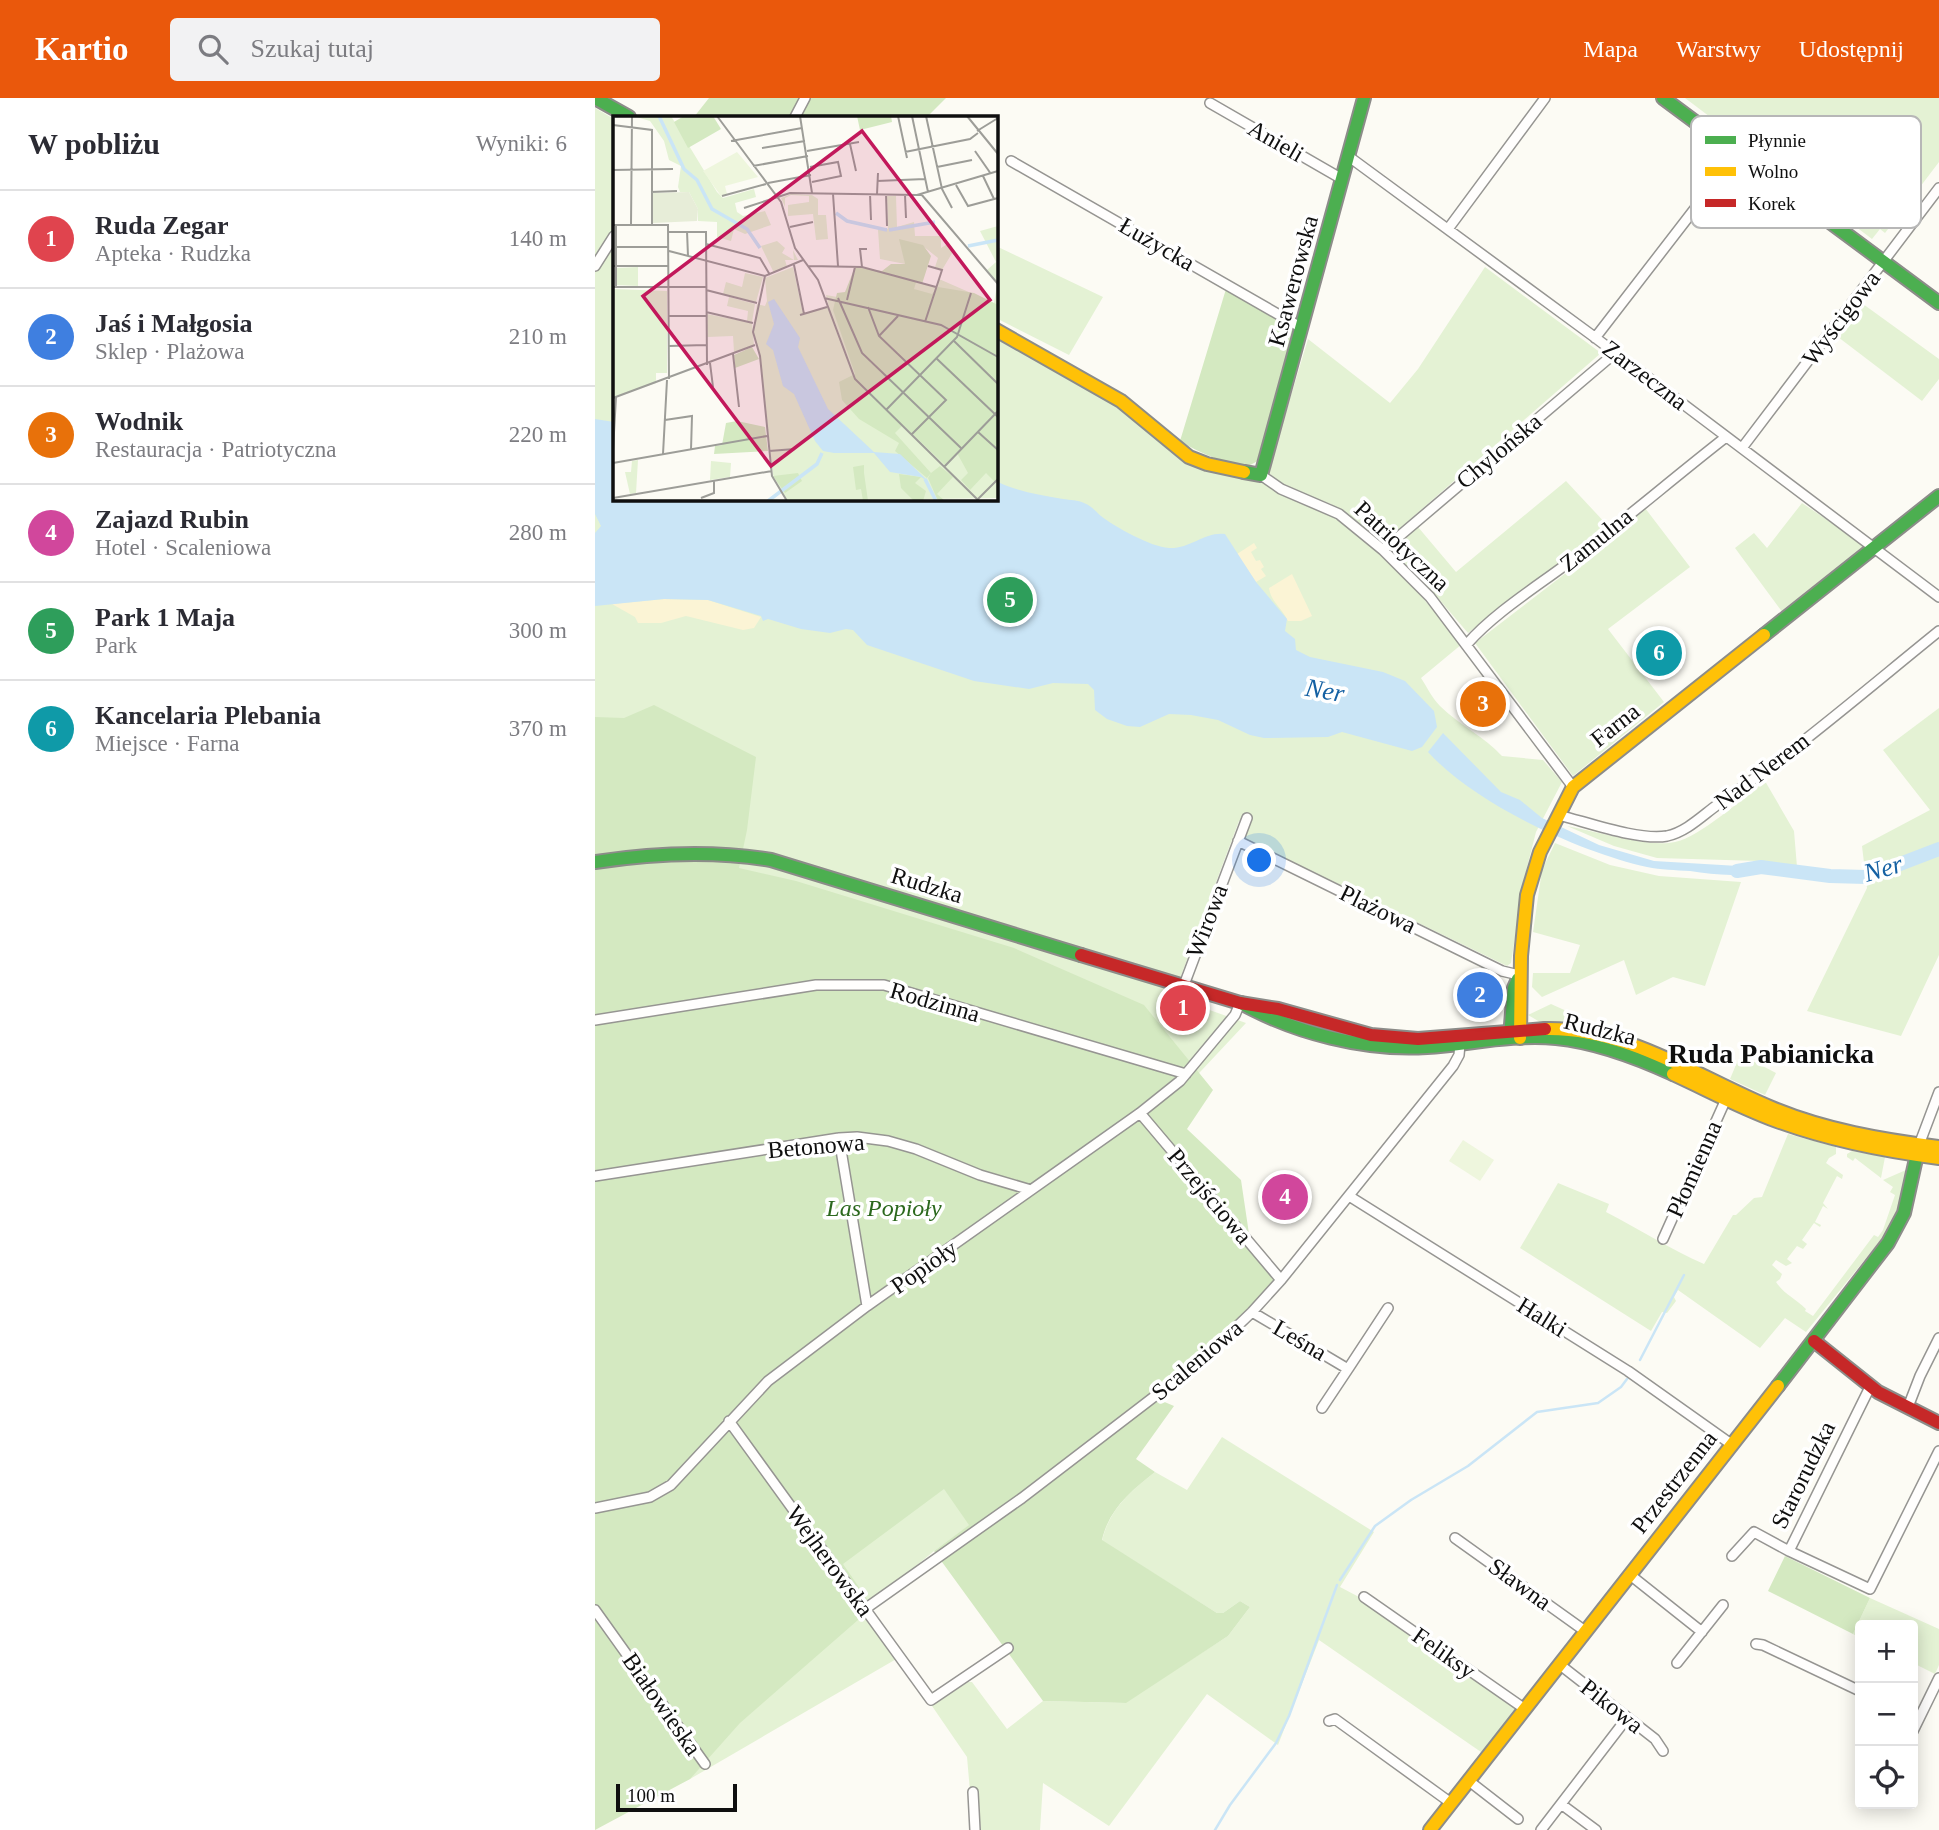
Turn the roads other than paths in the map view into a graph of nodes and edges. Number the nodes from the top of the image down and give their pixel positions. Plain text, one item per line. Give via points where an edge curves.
1 (595, 98) edge
2 (805, 98) edge
3 (1364, 98) edge
4 (1545, 98) edge
5 (1664, 98) edge
6 (1210, 103) dead end
7 (627, 116) edge
8 (796, 116) edge
9 (1691, 119) edge
10 (1348, 156) junction
11 (1011, 161) dead end
12 (1342, 179) junction
13 (1939, 188) edge
14 (1921, 212) edge
15 (1691, 214) edge
16 (1839, 228) edge
17 (1909, 228) edge
18 (1448, 229) junction
19 (613, 238) edge
20 (1884, 261) junction
21 (595, 266) edge
22 (1939, 303) edge
23 (1302, 328) junction
24 (997, 331) edge
25 (1595, 338) junction
26 (1615, 353) junction
27 (1726, 436) junction
28 (1742, 448) junction
29 (1261, 475) junction
30 (1939, 496) edge
31 (1874, 547) junction
32 (1383, 550) junction
33 (1939, 597) edge
34 (1939, 631) edge
35 (1467, 645) junction
36 (1573, 787) junction
37 (1247, 818) dead end
38 (1557, 818) junction
39 (1238, 841) junction
40 (595, 862) edge
41 (1519, 975) junction
42 (1184, 985) junction
43 (1240, 1003) junction
44 (595, 1020) edge
45 (1515, 1033) junction
46 (1460, 1044) junction
47 (1187, 1074) junction
48 (1939, 1092) edge
49 (1726, 1099) junction
50 (1140, 1113) junction
51 (839, 1138) junction
52 (1939, 1147) edge
53 (1917, 1150) junction
54 (1939, 1158) edge
55 (595, 1177) edge
56 (1031, 1190) junction
57 (1349, 1196) junction
58 (1663, 1239) dead end
59 (1281, 1280) junction
60 (867, 1306) junction
61 (1388, 1308) dead end
62 (1252, 1312) junction
63 (1939, 1338) edge
64 (1814, 1341) junction
65 (1348, 1368) junction
66 (1870, 1387) junction
67 (1908, 1407) junction
68 (1322, 1408) dead end
69 (729, 1421) junction
70 (1939, 1423) edge
71 (1731, 1444) junction
72 (1939, 1451) edge
73 (595, 1508) edge
74 (1455, 1538) dead end
75 (1789, 1551) junction
76 (1732, 1556) dead end
77 (1629, 1574) junction
78 (1364, 1597) dead end
79 (1724, 1605) dead end
80 (595, 1609) edge
81 (865, 1609) junction
82 (1585, 1631) junction
83 (1702, 1632) junction
84 (1756, 1644) dead end
85 (1008, 1648) dead end
86 (1677, 1663) dead end
87 (1559, 1664) junction
88 (1939, 1678) edge
89 (1855, 1689) edge
90 (1525, 1709) junction
91 (1918, 1713) edge
92 (1627, 1718) junction
93 (1329, 1721) dead end
94 (1663, 1751) dead end
95 (705, 1764) dead end
96 (1469, 1781) junction
97 (973, 1792) dead end
98 (1451, 1803) junction
99 (1561, 1804) junction
100 (1518, 1819) dead end
101 (975, 1830) edge
102 (1430, 1830) edge
103 (1541, 1830) edge
104 (1596, 1830) edge

1 - 7 street
2 - 8 street
3 - 10 street, Ksawerowska
4 - 18 street
5 - 9 street
6 - 12 street, Anieli
10 - 12 street, Ksawerowska
10 - 18 street, Zarzeczna
11 - 23 street, Łużycka
12 - 23 street, Ksawerowska
13 - 14 street, Wyścigowa
15 - 25 street
16 - 20 street
17 - 20 street, Wyścigowa
18 - 25 street, Zarzeczna
19 - 21 street
20 - 22 street
20 - 28 street, Wyścigowa
23 - 29 street, Ksawerowska
24 - 29 street, Patriotyczna via 1121,401 1189,457
25 - 26 street, Zarzeczna
26 - 27 street, Zarzeczna
26 - 32 street, Chylońska
27 - 28 street, Zarzeczna
27 - 35 street, Zamulna
28 - 31 street, Zarzeczna
29 - 32 street, Patriotyczna via 1281,489 1339,514
30 - 31 street, Farna
31 - 33 street, Zarzeczna
31 - 36 street, Farna
32 - 35 street, Patriotyczna via 1430,597
34 - 38 street, Nad Nerem via 1773,765 1680,831 1662,836 1640,834
35 - 36 street, Patriotyczna
36 - 38 street, Farna
37 - 39 street, Wirowa
38 - 41 street, Farna via 1529,888
39 - 41 street, Plażowa via 1502,971
39 - 42 street, Wirowa
40 - 42 street, Rudzka via 694,851 771,860
41 - 45 street, Farna via 1514,988
42 - 43 street, Rudzka
43 - 45 street, Rudzka via 1389,1037
43 - 46 street, Rudzka via 1270,1018 1371,1044 1413,1048
43 - 47 street, Popioły
44 - 47 street, Rodzinna via 816,985 884,985
45 - 46 street, Rudzka
45 - 49 street, Rudzka via 1604,1047
45 - 53 street, Rudzka via 1559,1028 1608,1037 1795,1117
46 - 57 street, Scaleniowa via 1454,1063
47 - 50 street, Popioły
48 - 53 street
49 - 53 street, Rudzka via 1814,1134 1865,1147
49 - 58 street, Płomienna
50 - 56 street, Popioły
50 - 59 street, Przejściowa
51 - 55 street, Betonowa
51 - 56 street, Betonowa via 916,1149
51 - 60 street
52 - 53 street, Rudzka
53 - 54 street, Rudzka
53 - 64 street, Przestrzenna via 1907,1202 1896,1230
56 - 60 street, Popioły
57 - 59 street, Scaleniowa
57 - 71 street, Halki via 1627,1371
59 - 62 street, Scaleniowa
60 - 69 street, Popioły via 768,1381
61 - 65 street, Leśna
62 - 65 street, Leśna
62 - 81 street, Scaleniowa via 1202,1360 1022,1498
63 - 67 street
64 - 66 street
64 - 71 street, Przestrzenna
65 - 68 street, Leśna
66 - 67 street
66 - 75 street, Starorudzka
67 - 70 street
69 - 73 street, Popioły via 659,1493
69 - 81 street, Wejherowska
71 - 77 street, Przestrzenna
72 - 75 street, Starorudzka via 1870,1589
74 - 82 street, Sławna
75 - 76 street via 1754,1532
77 - 82 street, Przestrzenna
77 - 83 street
78 - 90 street, Feliksy
79 - 83 street
80 - 95 street, Białowieska
81 - 85 street, Wejherowska via 931,1700
82 - 87 street, Przestrzenna
83 - 86 street
84 - 89 street
87 - 90 street, Przestrzenna
87 - 92 street, Pikowa
88 - 91 street
90 - 96 street, Przestrzenna
92 - 94 street, Pikowa
92 - 99 street
93 - 98 street via 1335,1719
96 - 98 street, Przestrzenna
96 - 100 street
97 - 101 street
98 - 102 street, Przestrzenna
99 - 103 street
99 - 104 street

